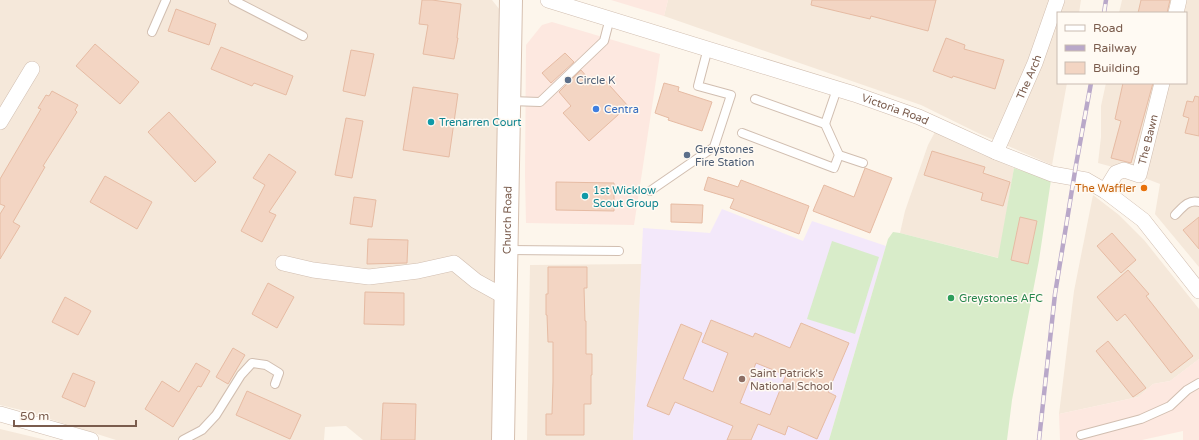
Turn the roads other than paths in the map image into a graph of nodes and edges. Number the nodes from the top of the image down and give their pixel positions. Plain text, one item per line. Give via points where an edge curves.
1 (166, 0) edge
2 (233, 0) edge
3 (511, 0) edge
4 (548, 0) edge
5 (1057, 0) edge
6 (1179, 0) edge
7 (1176, 12) edge
8 (610, 18) junction
9 (152, 32) dead end
10 (303, 36) dead end
11 (708, 48) junction
12 (32, 69) dead end
13 (1162, 84) edge
14 (837, 89) junction
15 (755, 99) dead end
16 (509, 101) junction
17 (0, 122) edge
18 (825, 124) junction
19 (742, 133) dead end
20 (996, 152) junction
21 (839, 155) junction
22 (863, 163) dead end
23 (1106, 191) junction
24 (650, 192) dead end
25 (1199, 202) edge
26 (1175, 215) dead end
27 (506, 250) junction
28 (619, 251) dead end
29 (282, 263) dead end
30 (1199, 291) edge
31 (505, 297) junction
32 (1199, 383) edge
33 (275, 384) dead end
34 (0, 414) edge
35 (1081, 434) dead end
36 (91, 440) edge
37 (183, 440) edge
38 (503, 440) edge

1 - 9 lane
2 - 10 lane
3 - 16 main road, Church Road
4 - 8 street, Victoria Road
5 - 20 street, The Arch via 1035,64
6 - 7 street
8 - 11 street, Victoria Road
8 - 16 lane via 604,41 540,102
11 - 14 street, Victoria Road
11 - 24 lane via 698,86 731,95 714,147
12 - 17 street
13 - 23 street, The Bawn via 1140,175 1124,170 1116,173
14 - 18 lane
14 - 20 street, Victoria Road via 919,117
15 - 18 lane
16 - 27 main road, Church Road
18 - 21 lane
19 - 21 lane via 834,168
20 - 23 street, Victoria Road via 1052,174 1086,180
21 - 22 lane
23 - 30 street, Victoria Road via 1143,220
25 - 26 lane via 1186,203
27 - 28 lane
27 - 31 main road, Church Road
29 - 31 street via 313,270 369,276 418,271 454,263 476,281
31 - 38 main road, Church Road
32 - 35 lane via 1170,406 1142,419
33 - 37 lane via 279,373 266,365 252,363 241,375 216,415 202,430
34 - 36 street

